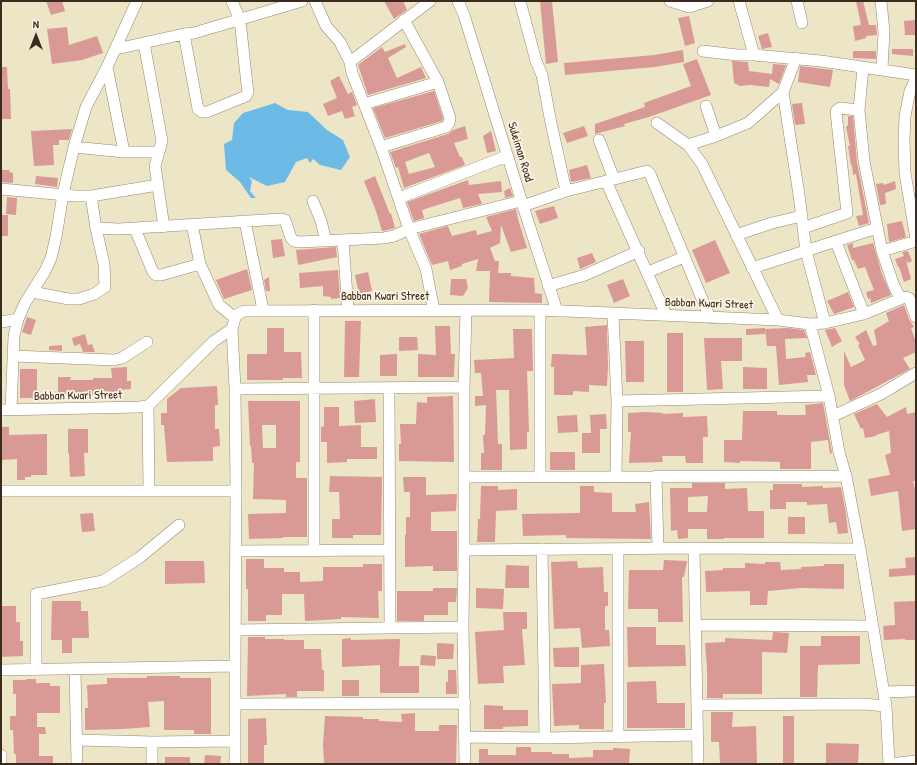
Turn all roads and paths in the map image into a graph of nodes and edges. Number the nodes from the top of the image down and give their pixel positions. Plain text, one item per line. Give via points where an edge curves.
1 (137, 1) edge
2 (232, 1) edge
3 (302, 1) edge
4 (315, 1) edge
5 (430, 1) edge
6 (458, 1) edge
7 (520, 1) edge
8 (670, 1) edge
9 (708, 1) edge
10 (739, 1) edge
11 (797, 1) edge
12 (881, 1) edge
13 (240, 20) junction
14 (404, 20) junction
15 (802, 23) dead end
16 (184, 34) junction
17 (144, 43) junction
18 (116, 49) junction
19 (703, 51) dead end
20 (754, 55) junction
21 (796, 58) junction
22 (350, 62) junction
23 (107, 67) junction
24 (863, 68) junction
25 (882, 69) junction
26 (916, 75) edge
27 (916, 79) edge
28 (438, 82) junction
29 (783, 92) junction
30 (913, 92) edge
31 (364, 104) junction
32 (706, 106) dead end
33 (859, 110) junction
34 (657, 123) dead end
35 (716, 136) junction
36 (599, 140) dead end
37 (688, 145) junction
38 (381, 147) junction
39 (74, 148) junction
40 (124, 152) junction
41 (158, 152) junction
42 (508, 156) junction
43 (610, 180) junction
44 (158, 185) junction
45 (1, 189) edge
46 (566, 191) junction
47 (63, 194) junction
48 (91, 196) junction
49 (399, 198) junction
50 (313, 201) dead end
51 (522, 204) junction
52 (245, 221) junction
53 (803, 222) junction
54 (192, 224) junction
55 (164, 227) junction
56 (96, 228) junction
57 (135, 228) junction
58 (878, 228) junction
59 (409, 229) junction
60 (736, 234) junction
61 (344, 240) junction
62 (916, 240) edge
63 (326, 241) junction
64 (836, 242) junction
65 (638, 251) junction
66 (806, 251) junction
67 (882, 251) junction
68 (684, 257) junction
69 (200, 264) junction
70 (752, 268) junction
71 (648, 272) junction
72 (548, 286) junction
73 (32, 292) junction
74 (900, 298) junction
75 (263, 310) junction
76 (314, 310) junction
77 (348, 310) junction
78 (434, 310) junction
79 (466, 310) junction
80 (540, 310) junction
81 (557, 311) junction
82 (613, 314) junction
83 (864, 314) junction
84 (666, 315) junction
85 (916, 317) edge
86 (235, 318) junction
87 (710, 318) junction
88 (18, 319) junction
89 (778, 320) junction
90 (1, 322) edge
91 (825, 323) junction
92 (810, 324) junction
93 (232, 330) junction
94 (147, 342) dead end
95 (13, 356) junction
96 (916, 374) edge
97 (464, 387) junction
98 (314, 388) junction
99 (389, 388) junction
100 (235, 389) junction
101 (829, 396) junction
102 (617, 401) junction
103 (148, 406) junction
104 (6, 410) edge
105 (833, 416) junction
106 (656, 476) junction
107 (846, 476) junction
108 (464, 477) junction
109 (540, 477) junction
110 (616, 477) junction
111 (1, 491) edge
112 (149, 491) junction
113 (236, 491) junction
114 (179, 525) dead end
115 (658, 548) junction
116 (694, 548) junction
117 (618, 549) junction
118 (860, 549) junction
119 (314, 550) junction
120 (389, 550) junction
121 (464, 550) junction
122 (542, 550) junction
123 (236, 551) junction
124 (696, 625) junction
125 (873, 626) junction
126 (463, 627) junction
127 (390, 628) junction
128 (235, 630) junction
129 (234, 666) junction
130 (75, 669) junction
131 (1, 670) edge
132 (36, 670) junction
133 (916, 691) edge
134 (884, 692) junction
135 (465, 703) junction
136 (235, 704) junction
137 (697, 705) junction
138 (886, 706) junction
139 (698, 735) junction
140 (465, 737) junction
141 (618, 737) junction
142 (545, 738) junction
143 (78, 740) junction
144 (235, 741) junction
145 (152, 742) junction
146 (1, 755) edge
147 (916, 762) edge
148 (1, 764) edge
149 (77, 764) edge
150 (152, 764) edge
151 (236, 764) edge
152 (465, 764) edge
153 (698, 764) edge
154 (888, 764) edge

1 - 18 street
2 - 13 street
3 - 13 street
4 - 22 street via 326,26 340,42
5 - 14 street
6 - 42 street, Suleiman Road
7 - 46 street via 542,75
8 - 9 street via 689,7
10 - 20 street
11 - 15 street
12 - 25 street via 884,32
13 - 16 street
13 - 16 street via 248,92 246,96 207,112 198,109
14 - 22 street
14 - 28 street
16 - 17 street
17 - 18 street
17 - 41 street via 162,141
18 - 23 street
19 - 20 street via 737,56
20 - 21 street
21 - 24 street
21 - 29 street
22 - 31 street
23 - 39 street via 86,107
23 - 40 street
24 - 25 street
24 - 33 street
25 - 26 street
27 - 30 street
28 - 31 street
28 - 38 street via 450,118 449,123
29 - 35 street via 748,123
29 - 53 street
30 - 62 street via 905,116 904,140 905,173
31 - 38 street
32 - 35 street
33 - 53 street via 840,108 836,112 848,213
33 - 58 street via 864,161
34 - 37 street
35 - 37 street
36 - 43 street
37 - 60 street via 702,164
38 - 49 street
39 - 40 street
39 - 47 street
40 - 41 street
41 - 44 street via 155,166
42 - 49 street
42 - 51 street, Suleiman Road
43 - 46 street
43 - 65 street via 616,204
43 - 68 street via 645,172 650,174
44 - 48 street
44 - 55 street
45 - 47 street
46 - 51 street
47 - 48 street
47 - 73 street via 51,258
48 - 56 street
49 - 59 street
50 - 63 street
51 - 59 street
51 - 72 street, Suleiman Road
52 - 54 street
52 - 63 street via 281,219 285,220 294,241
52 - 75 street
53 - 60 street via 772,223
53 - 66 street
54 - 55 street
54 - 69 street
55 - 57 street
56 - 57 street
56 - 73 street via 104,264 105,287 78,299 59,299
57 - 69 street via 156,275
58 - 64 street
58 - 67 street
59 - 61 street via 394,236
59 - 78 street via 426,269
60 - 70 street
61 - 63 street
61 - 77 street
62 - 67 street
64 - 66 street
64 - 83 street
65 - 71 street
65 - 72 street via 585,275
66 - 70 street
66 - 91 street
67 - 74 street
68 - 71 street
68 - 87 street
69 - 86 street via 219,305
70 - 89 street
71 - 84 street
72 - 81 street, Suleiman Road
73 - 88 street
74 - 83 street, Babban Kwari Street
74 - 85 street via 909,298
75 - 76 street, Babban Kwari Street
75 - 86 street, Babban Kwari Street via 244,311
76 - 77 street, Babban Kwari Street
76 - 98 street
77 - 78 street, Babban Kwari Street
78 - 79 street, Babban Kwari Street
79 - 80 street, Babban Kwari Street
79 - 97 street
80 - 81 street, Babban Kwari Street
80 - 109 street
81 - 82 street, Babban Kwari Street
82 - 84 street, Babban Kwari Street
82 - 102 street
83 - 91 street, Babban Kwari Street
84 - 87 street, Babban Kwari Street
86 - 93 street
87 - 89 street, Babban Kwari Street
88 - 90 street
88 - 95 street
89 - 92 street, Babban Kwari Street
91 - 92 street, Babban Kwari Street
92 - 101 street
93 - 100 street
93 - 103 street via 214,341
94 - 95 street via 122,358 114,360
95 - 104 street
96 - 105 street via 881,394
97 - 99 street
97 - 108 street
98 - 99 street
98 - 100 street
98 - 119 street
99 - 120 street
100 - 113 street
101 - 102 street
101 - 105 street
102 - 110 street
103 - 104 street, Babban Kwari Street
103 - 112 street
105 - 107 street
106 - 107 street
106 - 110 street
106 - 115 street
107 - 118 street
108 - 109 street
108 - 121 street
109 - 110 street
111 - 112 street
112 - 113 street
113 - 123 street
114 - 132 street via 139,558 103,581 36,594
115 - 116 street
115 - 117 street
116 - 118 street
116 - 124 street
117 - 122 street
117 - 141 street
118 - 125 street
119 - 120 street
119 - 123 street
120 - 127 street
121 - 122 street
121 - 126 street
122 - 142 street
123 - 128 street
124 - 125 street
124 - 137 street
125 - 134 street
126 - 127 street
126 - 135 street
127 - 128 street
128 - 129 street
129 - 130 street
129 - 136 street
130 - 132 street
130 - 143 street
131 - 132 street
133 - 134 street
134 - 138 street
135 - 136 street
135 - 140 street
136 - 144 street
137 - 138 street
137 - 139 street
138 - 154 street
139 - 141 street
139 - 153 street
140 - 142 street
140 - 152 street
141 - 142 street
143 - 145 street
143 - 149 street
144 - 145 street
144 - 151 street
145 - 150 street
146 - 148 street
147 - 154 street

